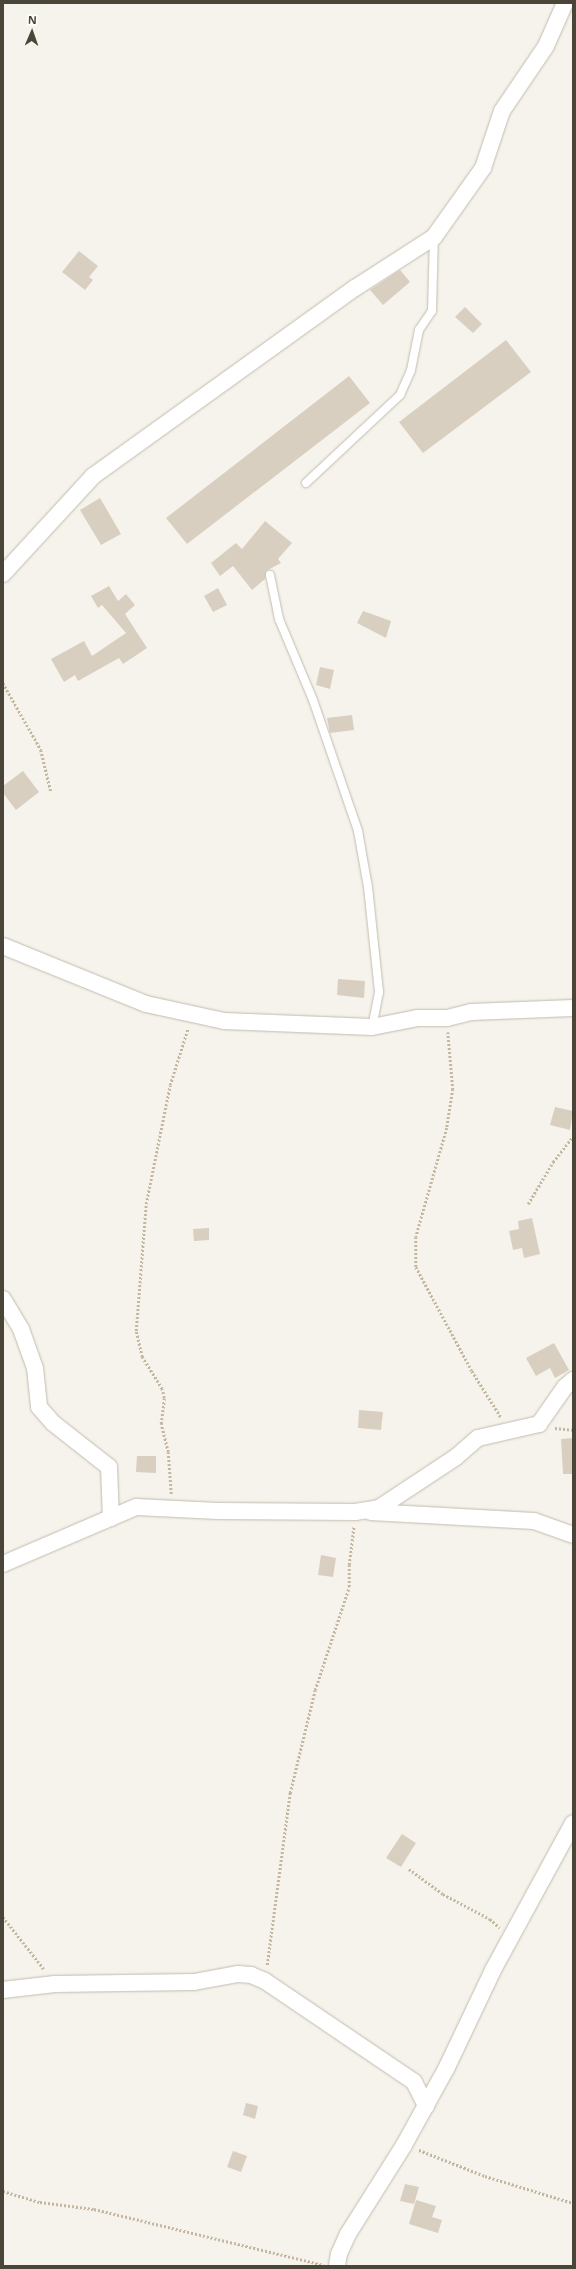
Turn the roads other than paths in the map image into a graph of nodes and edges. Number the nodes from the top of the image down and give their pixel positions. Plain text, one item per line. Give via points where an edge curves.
1 (565, 3) edge
2 (434, 237) junction
3 (306, 483) dead end
4 (3, 574) edge
5 (270, 575) dead end
6 (3, 946) edge
7 (573, 1008) edge
8 (372, 1026) junction
9 (3, 1299) edge
10 (573, 1380) edge
11 (361, 1512) junction
12 (111, 1518) junction
13 (573, 1535) edge
14 (3, 1564) edge
15 (573, 1823) edge
16 (3, 1990) edge
17 (426, 2106) junction
18 (337, 2266) edge

1 - 2 street via 546,46 502,111 483,168
2 - 3 lane via 432,311 419,330 411,370 400,395
2 - 4 street via 355,288 94,476
5 - 8 lane via 279,619 313,700 358,831 368,887 379,992
6 - 8 street via 146,1004 224,1021
7 - 8 street via 471,1012 447,1018 418,1018
9 - 12 street via 21,1329 35,1368 39,1407 53,1423 108,1467
10 - 11 street via 565,1387 539,1424 478,1438 399,1496
11 - 12 street via 218,1511 136,1507
11 - 13 street via 534,1521
12 - 14 street
15 - 17 street via 510,1938
16 - 17 street via 55,1984 194,1982 238,1974 265,1981 414,2082
17 - 18 street via 348,2234 339,2254

